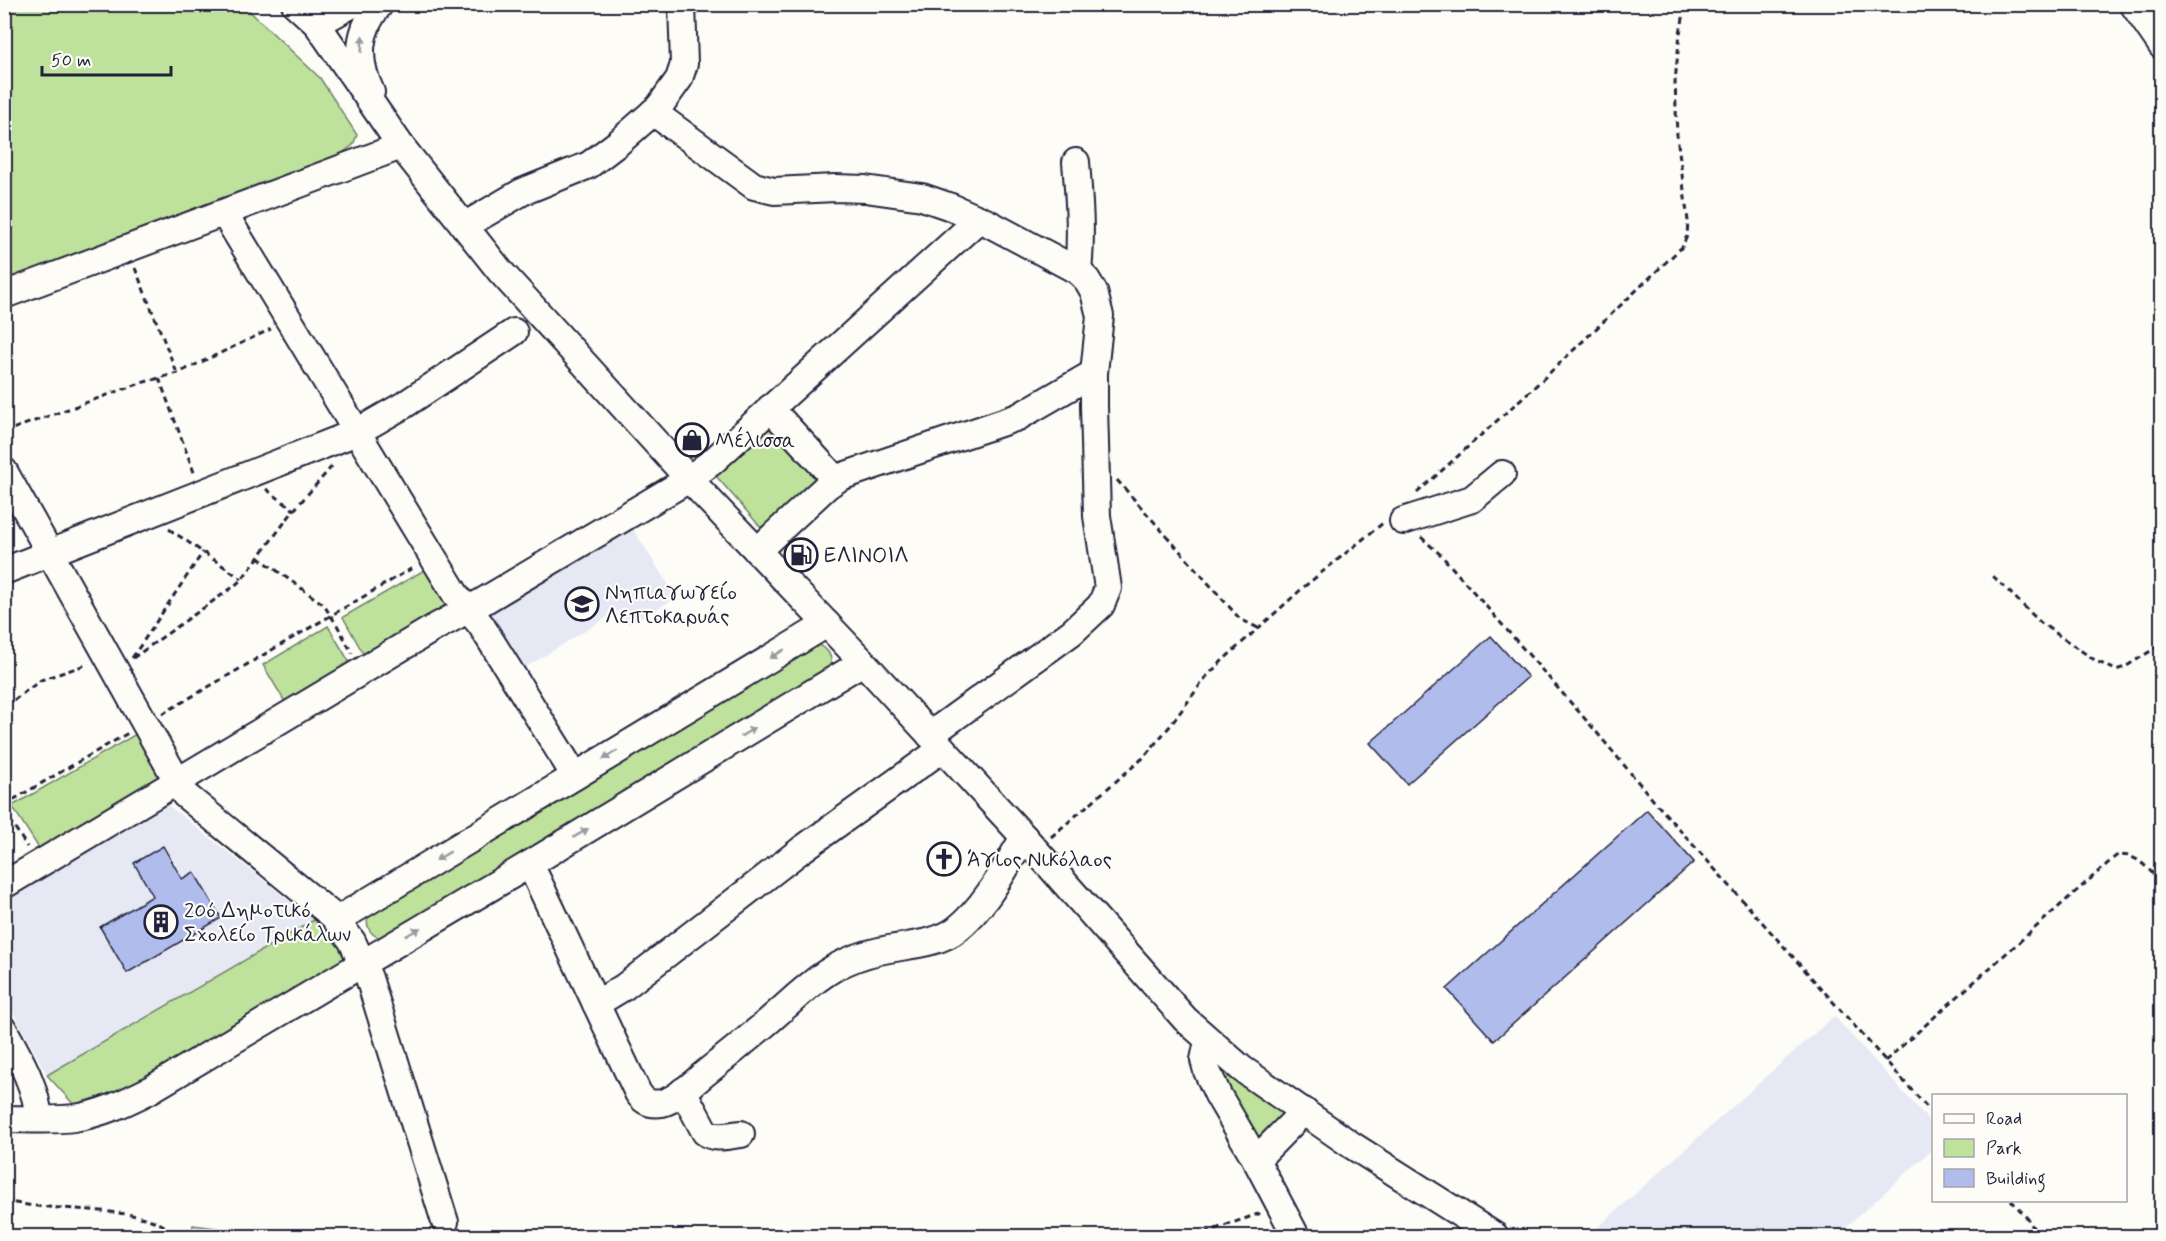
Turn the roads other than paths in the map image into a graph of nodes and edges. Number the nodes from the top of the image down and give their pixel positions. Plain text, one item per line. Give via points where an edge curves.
1 (295, 4) edge
2 (353, 4) edge
3 (380, 4) edge
4 (682, 4) edge
5 (2133, 4) edge
6 (317, 24) junction
7 (2162, 46) edge
8 (653, 112) junction
9 (384, 119) junction
10 (401, 146) junction
11 (1076, 162) dead end
12 (224, 213) junction
13 (979, 219) junction
14 (464, 226) junction
15 (1078, 271) junction
16 (4, 295) edge
17 (514, 332) dead end
18 (1094, 374) junction
19 (770, 408) junction
20 (357, 432) junction
21 (4, 471) edge
22 (1502, 474) dead end
23 (690, 479) junction
24 (836, 480) junction
25 (1402, 521) road end
26 (757, 551) junction
27 (49, 553) junction
28 (4, 571) edge
29 (467, 609) junction
30 (827, 624) junction
31 (863, 662) junction
32 (936, 742) junction
33 (575, 776) junction
34 (176, 782) junction
35 (1030, 844) junction
36 (530, 864) junction
37 (4, 885) edge
38 (337, 920) junction
39 (363, 962) junction
40 (596, 1004) junction
41 (4, 1030) edge
42 (1208, 1041) junction
43 (683, 1091) junction
44 (1304, 1111) junction
45 (4, 1119) edge
46 (39, 1119) junction
47 (741, 1134) dead end
48 (1256, 1160) junction
49 (445, 1222) dead end
50 (1296, 1236) edge
51 (1495, 1236) edge

1 - 6 street
2 - 6 street
9 -> 3 street via 367,82 361,44 364,28
4 - 8 street via 684,64 673,88
5 - 7 street
6 - 9 street
8 - 13 street via 744,180 763,189 890,192 921,197
8 - 14 street via 589,165 522,192
9 - 10 street
10 - 12 street
10 - 14 street
11 - 15 street via 1081,220
12 - 16 street
12 - 20 street
13 - 15 street
13 - 19 street
14 - 23 street
15 - 18 street via 1094,291 1100,316
17 - 20 street
18 - 24 street via 1018,417
18 - 32 street via 1097,516 1108,583 1105,598 1072,632
19 - 23 street
19 - 24 street
20 - 27 street
20 - 29 street
21 - 27 street
22 - 25 street via 1472,499
23 - 26 street
23 - 29 street
24 - 26 street
26 - 30 street
27 - 28 street
27 - 34 street
29 - 33 street via 490,638
29 - 34 street
30 - 31 street
30 -> 33 street
31 - 32 street
36 -> 31 street
32 - 35 street
32 - 40 street via 632,981
33 -> 38 street
34 - 37 street
34 - 38 street via 189,799
35 - 42 street
35 - 43 street via 957,929 937,939 859,956 828,970
39 -> 36 street
36 - 40 street
38 - 39 street
39 - 46 street via 175,1077 126,1102 86,1116
39 - 49 street
40 - 43 street via 642,1099 662,1103
41 - 46 street via 28,1074
42 - 44 street
42 - 48 street via 1204,1060 1207,1071
43 - 47 street via 709,1135
44 - 48 street
44 - 51 street
45 - 46 street
48 - 50 street

